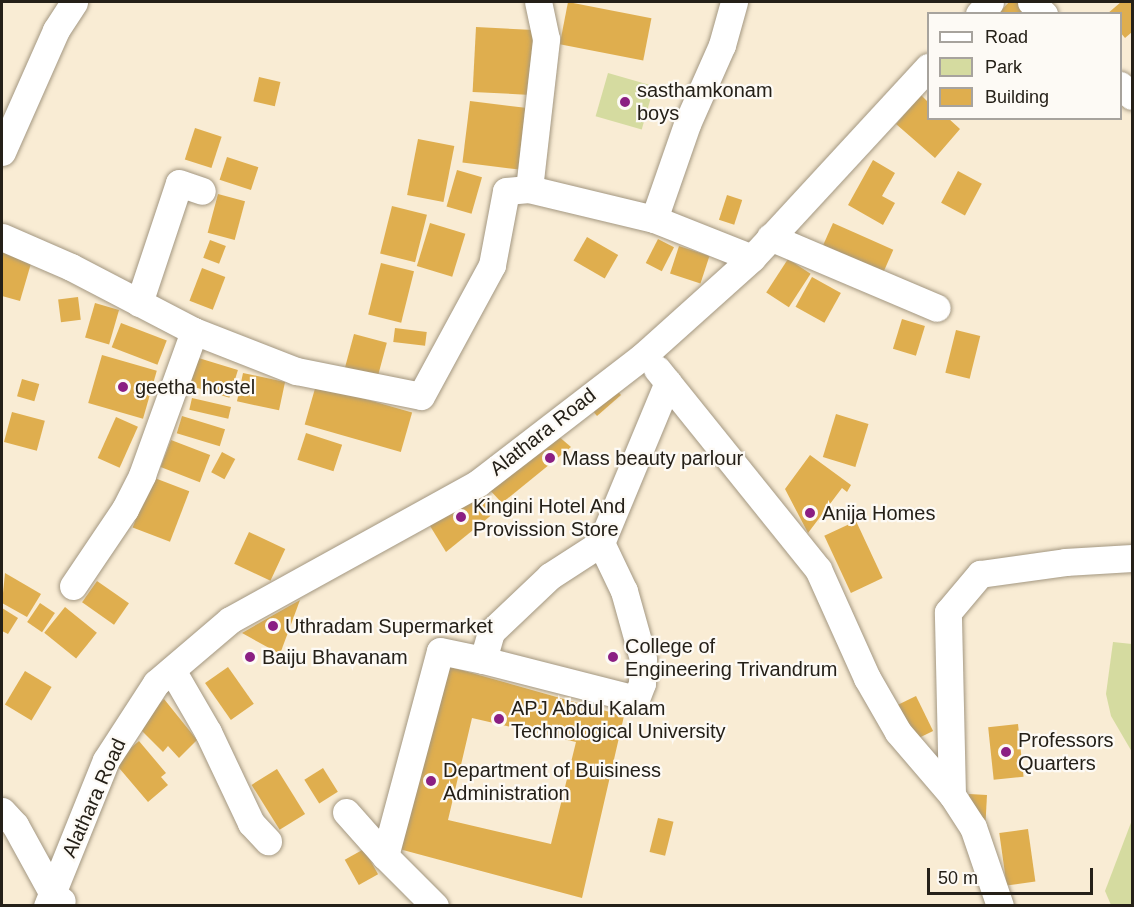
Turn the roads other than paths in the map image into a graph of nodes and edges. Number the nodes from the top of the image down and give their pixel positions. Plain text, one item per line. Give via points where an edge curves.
1 (74, 2) edge
2 (538, 2) edge
3 (734, 2) edge
4 (927, 68) edge
5 (2, 152) edge
6 (528, 189) junction
7 (202, 192) dead end
8 (654, 219) junction
9 (2, 237) edge
10 (770, 237) junction
11 (752, 258) junction
12 (139, 303) junction
13 (937, 308) dead end
14 (194, 332) junction
15 (644, 355) junction
16 (668, 382) junction
17 (602, 543) junction
18 (1132, 558) edge
19 (73, 586) dead end
20 (483, 660) junction
21 (172, 670) junction
22 (952, 795) junction
23 (2, 811) edge
24 (346, 812) dead end
25 (268, 841) dead end
26 (385, 856) junction
27 (56, 902) edge
28 (435, 906) edge
29 (1000, 906) edge

1 - 5 street via 56,30
2 - 6 street via 546,39
3 - 8 street via 722,45 687,124
4 - 10 street, Alathara Road
6 - 8 street
6 - 14 street via 506,191 492,265 421,396 296,371
7 - 12 street via 179,183
8 - 11 street
9 - 12 street
10 - 11 street, Alathara Road
10 - 13 street
11 - 15 street, Alathara Road
12 - 14 street
14 - 19 street via 142,475 125,509
15 - 16 street
15 - 21 street, Alathara Road via 478,483 230,620
16 - 17 street
16 - 22 street via 818,569 867,678 893,723
17 - 20 street via 550,576 491,632
17 - 20 street via 624,591 643,659 642,683 636,699
18 - 22 street via 1065,562 980,574 948,612
20 - 26 street via 440,651
21 - 25 street via 208,732 250,823
21 - 27 street, Alathara Road via 156,683 106,760
22 - 29 street via 973,827
23 - 27 street via 15,825
24 - 26 street
26 - 28 street

